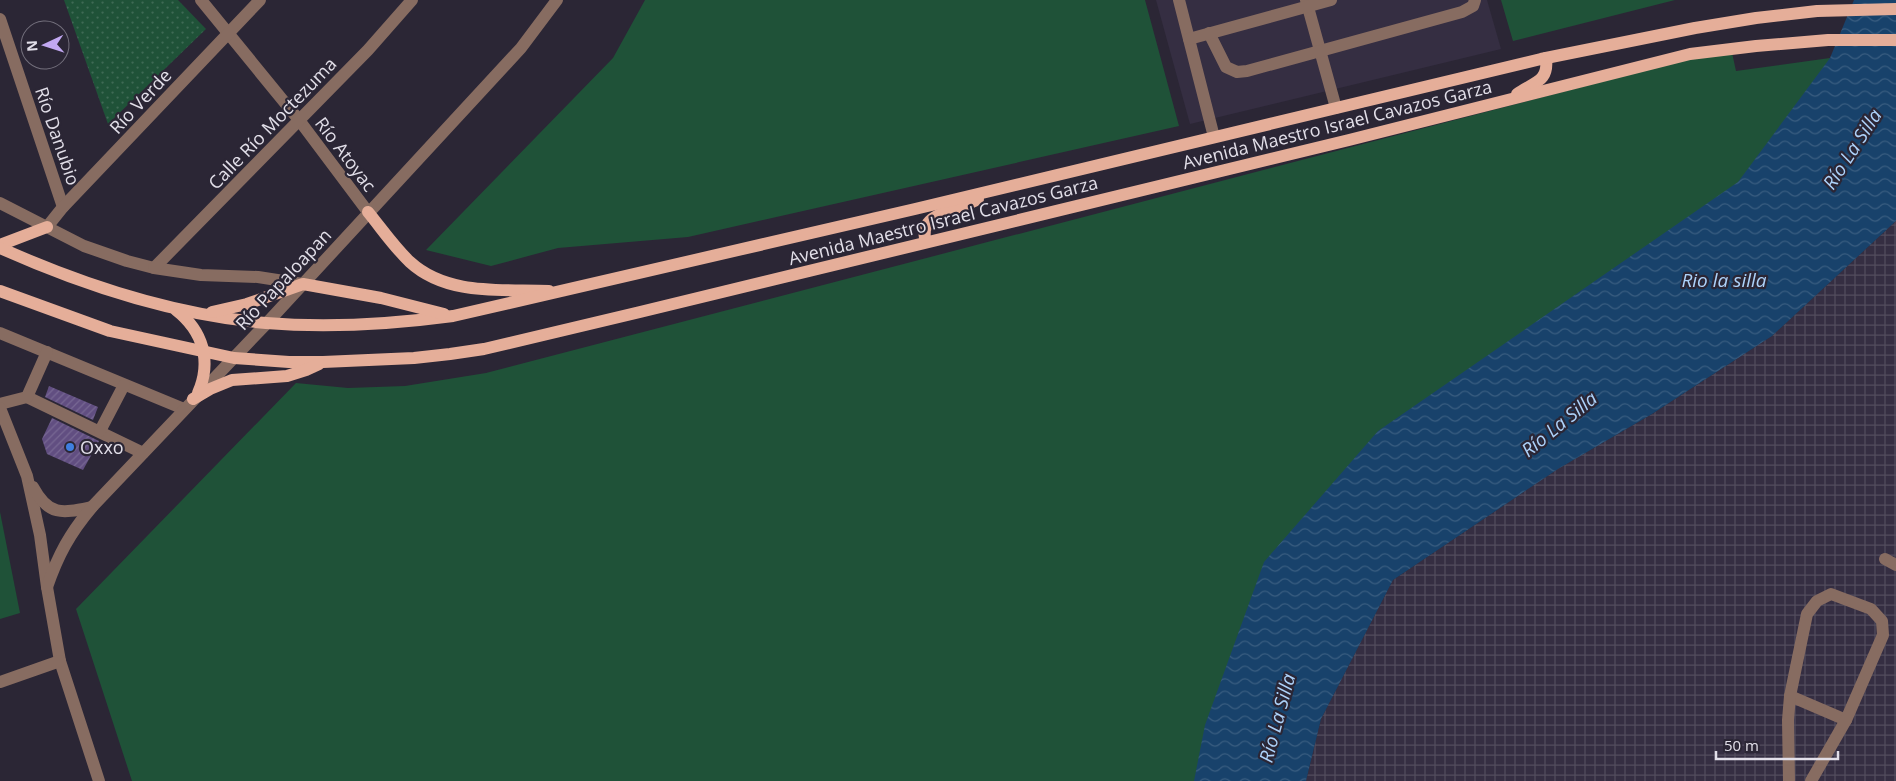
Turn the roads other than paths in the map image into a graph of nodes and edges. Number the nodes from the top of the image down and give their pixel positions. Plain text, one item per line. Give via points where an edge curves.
1 (202, 0) edge
2 (260, 0) edge
3 (412, 0) edge
4 (557, 0) edge
5 (1179, 0) edge
6 (1331, 0) edge
7 (1475, 0) edge
8 (1307, 3) edge
9 (1896, 9) edge
10 (0, 19) edge
11 (228, 33) junction
12 (1209, 33) junction
13 (1189, 39) junction
14 (1896, 40) edge
15 (1320, 51) junction
16 (1546, 58) junction
17 (1509, 100) junction
18 (1336, 108) junction
19 (299, 120) junction
20 (1214, 137) junction
21 (985, 192) junction
22 (0, 203) edge
23 (63, 207) junction
24 (368, 212) junction
25 (48, 227) junction
26 (926, 242) junction
27 (0, 247) edge
28 (154, 268) junction
29 (303, 284) junction
30 (0, 291) edge
31 (564, 291) junction
32 (174, 309) junction
33 (202, 314) junction
34 (452, 316) junction
35 (267, 323) junction
36 (0, 333) edge
37 (47, 352) junction
38 (205, 354) junction
39 (234, 358) junction
40 (323, 362) junction
41 (124, 384) junction
42 (196, 396) junction
43 (27, 398) junction
44 (0, 404) edge
45 (0, 408) edge
46 (184, 409) junction
47 (100, 431) junction
48 (143, 453) junction
49 (27, 476) junction
50 (92, 507) junction
51 (47, 587) junction
52 (60, 661) junction
53 (0, 682) edge
54 (1790, 696) junction
55 (1846, 720) junction
56 (99, 781) edge
57 (1789, 781) edge
58 (1811, 781) edge

1 - 11 street, Río Atoyac
2 - 11 street, Río Verde
3 - 19 street, Calle Río Moctezuma
4 - 24 street, Río Papaloapan via 521,48
5 - 13 street
6 - 8 street
7 - 15 street via 1468,10
8 - 12 street
8 - 15 street
9 - 16 main road, Avenida Maestro Israel Cavazos Garza via 1817,11 1756,18
10 - 23 street, Río Danubio
11 - 19 street, Río Atoyac
11 - 23 street, Río Verde
12 - 13 street
12 - 15 street via 1226,67 1237,72
13 - 20 street
14 - 17 main road, Avenida Maestro Israel Cavazos Garza via 1828,40 1710,50
15 - 18 street
16 - 17 main road via 1544,77
16 - 18 main road, Avenida Maestro Israel Cavazos Garza
17 - 26 main road, Avenida Maestro Israel Cavazos Garza
18 - 20 main road, Avenida Maestro Israel Cavazos Garza
19 - 24 street, Río Atoyac
19 - 28 street, Calle Río Moctezuma
20 - 21 main road, Avenida Maestro Israel Cavazos Garza
21 - 26 main road via 972,203 934,217 924,232
21 - 31 main road, Avenida Maestro Israel Cavazos Garza
22 - 25 street
23 - 25 street, Río Verde
24 - 29 street, Río Papaloapan
24 - 31 main road via 411,263 435,278 480,289
25 - 27 main road
25 - 28 street via 84,246
26 - 40 main road, Avenida Maestro Israel Cavazos Garza via 484,349 414,358
27 - 32 main road, Avenida Maestro Israel Cavazos Garza via 73,278
28 - 29 street
29 - 33 main road via 247,304
29 - 34 main road via 381,298
29 - 35 street, Río Papaloapan
30 - 38 main road, Avenida Maestro Israel Cavazos Garza via 110,331
31 - 34 main road, Avenida Maestro Israel Cavazos Garza
32 - 33 main road, Avenida Maestro Israel Cavazos Garza
32 - 38 main road via 192,324
33 - 35 main road, Avenida Maestro Israel Cavazos Garza
34 - 35 main road, Avenida Maestro Israel Cavazos Garza via 368,324
35 - 39 street, Río Papaloapan
36 - 37 street
37 - 41 street
37 - 43 street
38 - 39 main road, Avenida Maestro Israel Cavazos Garza
38 - 42 main road via 204,376
39 - 40 main road, Avenida Maestro Israel Cavazos Garza
39 - 42 street, Río Papaloapan
40 - 42 main road via 296,374 232,380
41 - 46 street
41 - 47 street
42 - 46 street, Río Papaloapan
43 - 44 street
43 - 47 street
45 - 49 street
46 - 48 street, Río Papaloapan
47 - 48 street
48 - 50 street, Río Papaloapan
49 - 50 street via 38,497 51,509 66,513
49 - 51 street via 37,517
50 - 51 street, Río Papaloapan via 68,538
51 - 52 street
52 - 53 street
52 - 56 street
54 - 55 street
54 - 55 street via 1807,614 1817,601 1831,594 1871,609 1882,621 1882,635
54 - 57 street
55 - 58 street

